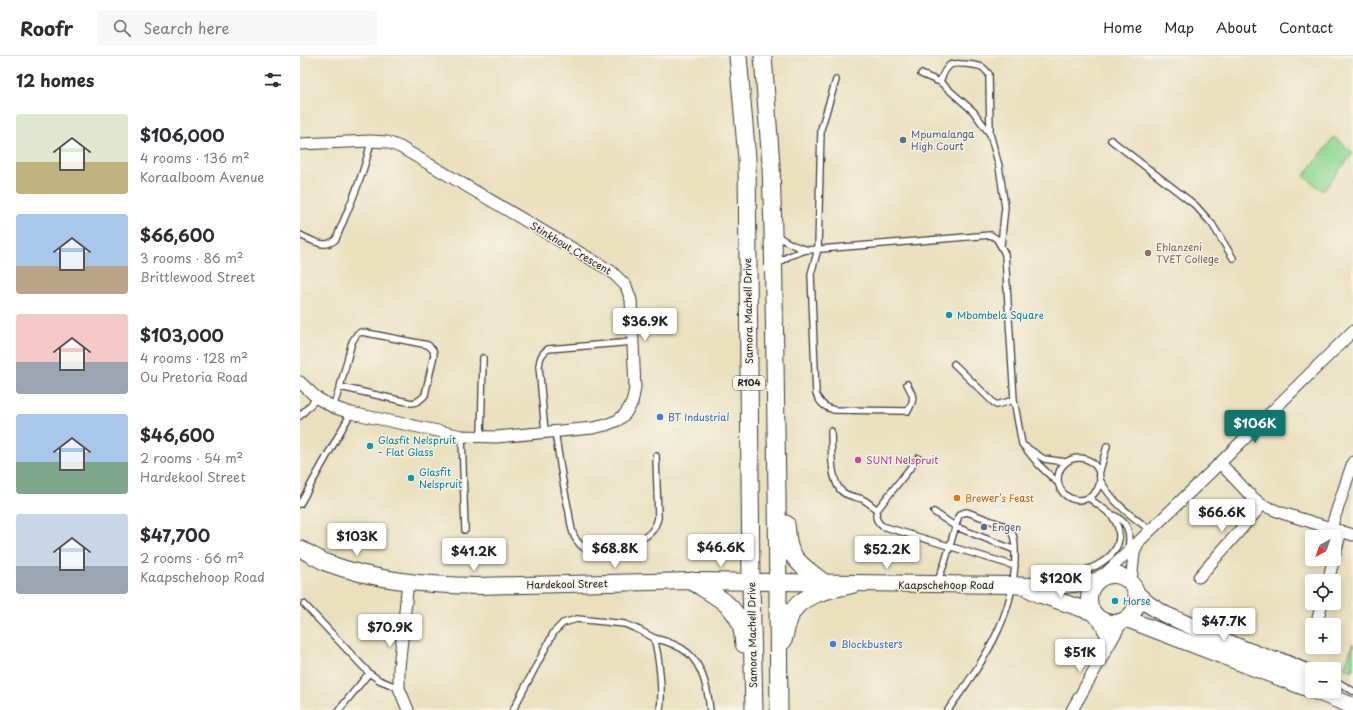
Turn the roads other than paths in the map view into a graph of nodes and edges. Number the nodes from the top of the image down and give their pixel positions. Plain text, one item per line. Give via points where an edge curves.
1 (738, 56) edge
2 (763, 56) edge
3 (921, 74) dead end
4 (836, 80) dead end
5 (940, 82) junction
6 (990, 134) junction
7 (1111, 140) dead end
8 (371, 141) junction
9 (300, 144) edge
10 (773, 231) junction
11 (300, 235) edge
12 (1001, 245) junction
13 (818, 249) junction
14 (808, 250) junction
15 (1233, 258) dead end
16 (773, 267) junction
17 (1353, 331) edge
18 (633, 342) junction
19 (483, 358) dead end
20 (954, 364) dead end
21 (300, 382) edge
22 (906, 384) dead end
23 (340, 387) junction
24 (317, 398) junction
25 (1014, 400) junction
26 (333, 407) junction
27 (351, 413) junction
28 (300, 416) edge
29 (775, 422) junction
30 (831, 431) dead end
31 (550, 432) junction
32 (462, 436) junction
33 (481, 437) junction
34 (1022, 444) junction
35 (1107, 446) dead end
36 (656, 456) dead end
37 (918, 458) dead end
38 (1066, 462) junction
39 (1353, 462) edge
40 (1220, 463) junction
41 (1100, 474) junction
42 (1100, 480) junction
43 (1058, 482) junction
44 (1089, 498) junction
45 (300, 504) edge
46 (1262, 504) junction
47 (877, 510) junction
48 (934, 512) dead end
49 (1109, 513) junction
50 (956, 527) junction
51 (465, 530) dead end
52 (1150, 530) junction
53 (1336, 530) joint
54 (1341, 531) edge
55 (1353, 535) edge
56 (1140, 540) junction
57 (950, 547) junction
58 (300, 549) edge
59 (1015, 550) junction
60 (1128, 551) junction
61 (1015, 566) junction
62 (1199, 577) dead end
63 (1099, 580) junction
64 (692, 581) junction
65 (408, 582) junction
66 (751, 582) junction
67 (777, 583) junction
68 (824, 583) junction
69 (853, 584) junction
70 (936, 585) junction
71 (1023, 586) junction
72 (1133, 588) junction
73 (304, 604) dead end
74 (1320, 610) edge
75 (1095, 615) junction
76 (1318, 618) dead end
77 (1124, 621) junction
78 (654, 638) junction
79 (1108, 645) junction
80 (1243, 649) junction
81 (778, 659) junction
82 (1305, 666) edge
83 (369, 673) junction
84 (1305, 676) edge
85 (1341, 684) edge
86 (1305, 687) edge
87 (399, 688) junction
88 (1353, 691) edge
89 (1341, 692) edge
90 (1333, 698) edge
91 (1353, 698) edge
92 (1353, 706) edge
93 (339, 710) edge
94 (408, 710) edge
95 (512, 710) edge
96 (660, 710) edge
97 (710, 710) edge
98 (753, 710) edge
99 (779, 710) edge
100 (948, 710) edge
101 (1072, 710) edge

1 - 66 main road, Samora Machell Drive / R104 via 747,159
2 - 10 main road, R104
3 - 5 lane
4 - 13 lane via 821,129
5 - 6 lane via 973,111
5 - 6 lane via 946,69 954,63 986,70 989,74
6 - 12 lane via 999,166 1005,207
7 - 15 lane via 1195,205 1212,224
8 - 9 street, Stinkhout Crescent
8 - 11 lane via 363,174 336,239 332,244 326,245
8 - 18 street, Stinkhout Crescent via 387,142 400,147 611,272 626,286 631,300
10 - 14 lane via 788,243
10 - 16 main road, R104
12 - 13 lane via 991,235
12 - 25 lane via 1005,254
13 - 14 lane
13 - 22 lane via 810,274 816,394 819,402 834,410 908,411 914,396
14 - 16 lane via 788,256
16 - 29 main road, R104
17 - 40 street
18 - 31 street, Stinkhout Crescent via 635,388 632,403 625,414 606,425
18 - 31 lane via 548,349 542,353 539,366
19 - 33 lane
20 - 25 lane via 996,405
21 - 24 street, Stinkhout Crescent
23 - 23 lane via 352,342 361,332 428,345 433,350 425,394 418,402 412,403
23 - 26 lane
24 - 26 street, Stinkhout Crescent
24 - 28 lane
25 - 34 lane
26 - 27 street, Stinkhout Crescent
27 - 32 street, Stinkhout Crescent
27 - 45 lane
29 - 67 main road, R104
29 - 68 main road via 789,547 799,562
30 - 47 lane via 832,469 839,489 864,500
31 - 33 street, Stinkhout Crescent
31 - 36 lane via 574,535 577,541 590,551 599,552 644,538 656,526
32 - 33 street, Stinkhout Crescent
32 - 51 lane
34 - 38 lane via 1044,458
34 - 43 lane via 1039,465
35 - 41 lane
37 - 47 lane
38 - 41 lane via 1077,458 1088,460
38 - 43 lane via 1059,471
39 - 53 street
40 - 46 street
40 - 52 street
41 - 42 lane
42 - 44 lane via 1099,488
42 - 52 lane via 1108,494 1123,510
43 - 44 lane via 1062,493 1072,500
44 - 49 lane
46 - 53 street
46 - 62 street
47 - 57 lane via 877,520 882,526
48 - 50 lane
49 - 60 lane via 1127,526
49 - 71 lane via 1117,526 1119,539 1110,556 1077,574
50 - 57 lane
50 - 59 lane
50 - 59 lane via 963,512 1008,527
52 - 56 street
54 - 55 street
56 - 60 street
56 - 72 street via 1134,553
57 - 61 lane
57 - 70 lane
58 - 65 main road, Hardekool Street via 327,562 362,573
59 - 61 lane
60 - 63 street
61 - 71 lane
63 - 71 main road, Kaapschehoop Road via 1070,585
63 - 72 main road via 1108,575 1116,575 1124,578
63 - 75 main road via 1089,592 1088,599
64 - 65 main road, Hardekool Street via 477,586
64 - 66 main road, Hardekool Street
64 - 98 main road via 724,602 736,614 741,626
65 - 87 street
66 - 67 main road, Kaapschehoop Road
66 - 98 main road, Samora Machell Drive / R104
67 - 68 main road, Kaapschehoop Road
67 - 81 main road, R104
68 - 69 main road, Kaapschehoop Road
69 - 70 main road, Kaapschehoop Road
69 - 81 main road via 811,595 802,601 791,614
70 - 71 main road, Kaapschehoop Road
71 - 75 main road
71 - 100 lane via 994,640
72 - 77 main road via 1137,600 1136,608
72 - 80 main road via 1148,604 1164,614
73 - 83 lane
74 - 76 street
75 - 77 main road via 1102,621 1112,624
75 - 79 street via 1106,635
77 - 79 street
77 - 86 main road
78 - 95 lane via 625,624 576,619 563,623 554,632
78 - 96 lane via 661,690
78 - 97 lane via 680,648 697,663
79 - 101 street
80 - 82 lane via 1280,655
80 - 84 main road
81 - 99 main road, R104
83 - 87 lane
83 - 93 lane
85 - 88 lane
87 - 94 street
89 - 91 main road
90 - 92 main road

